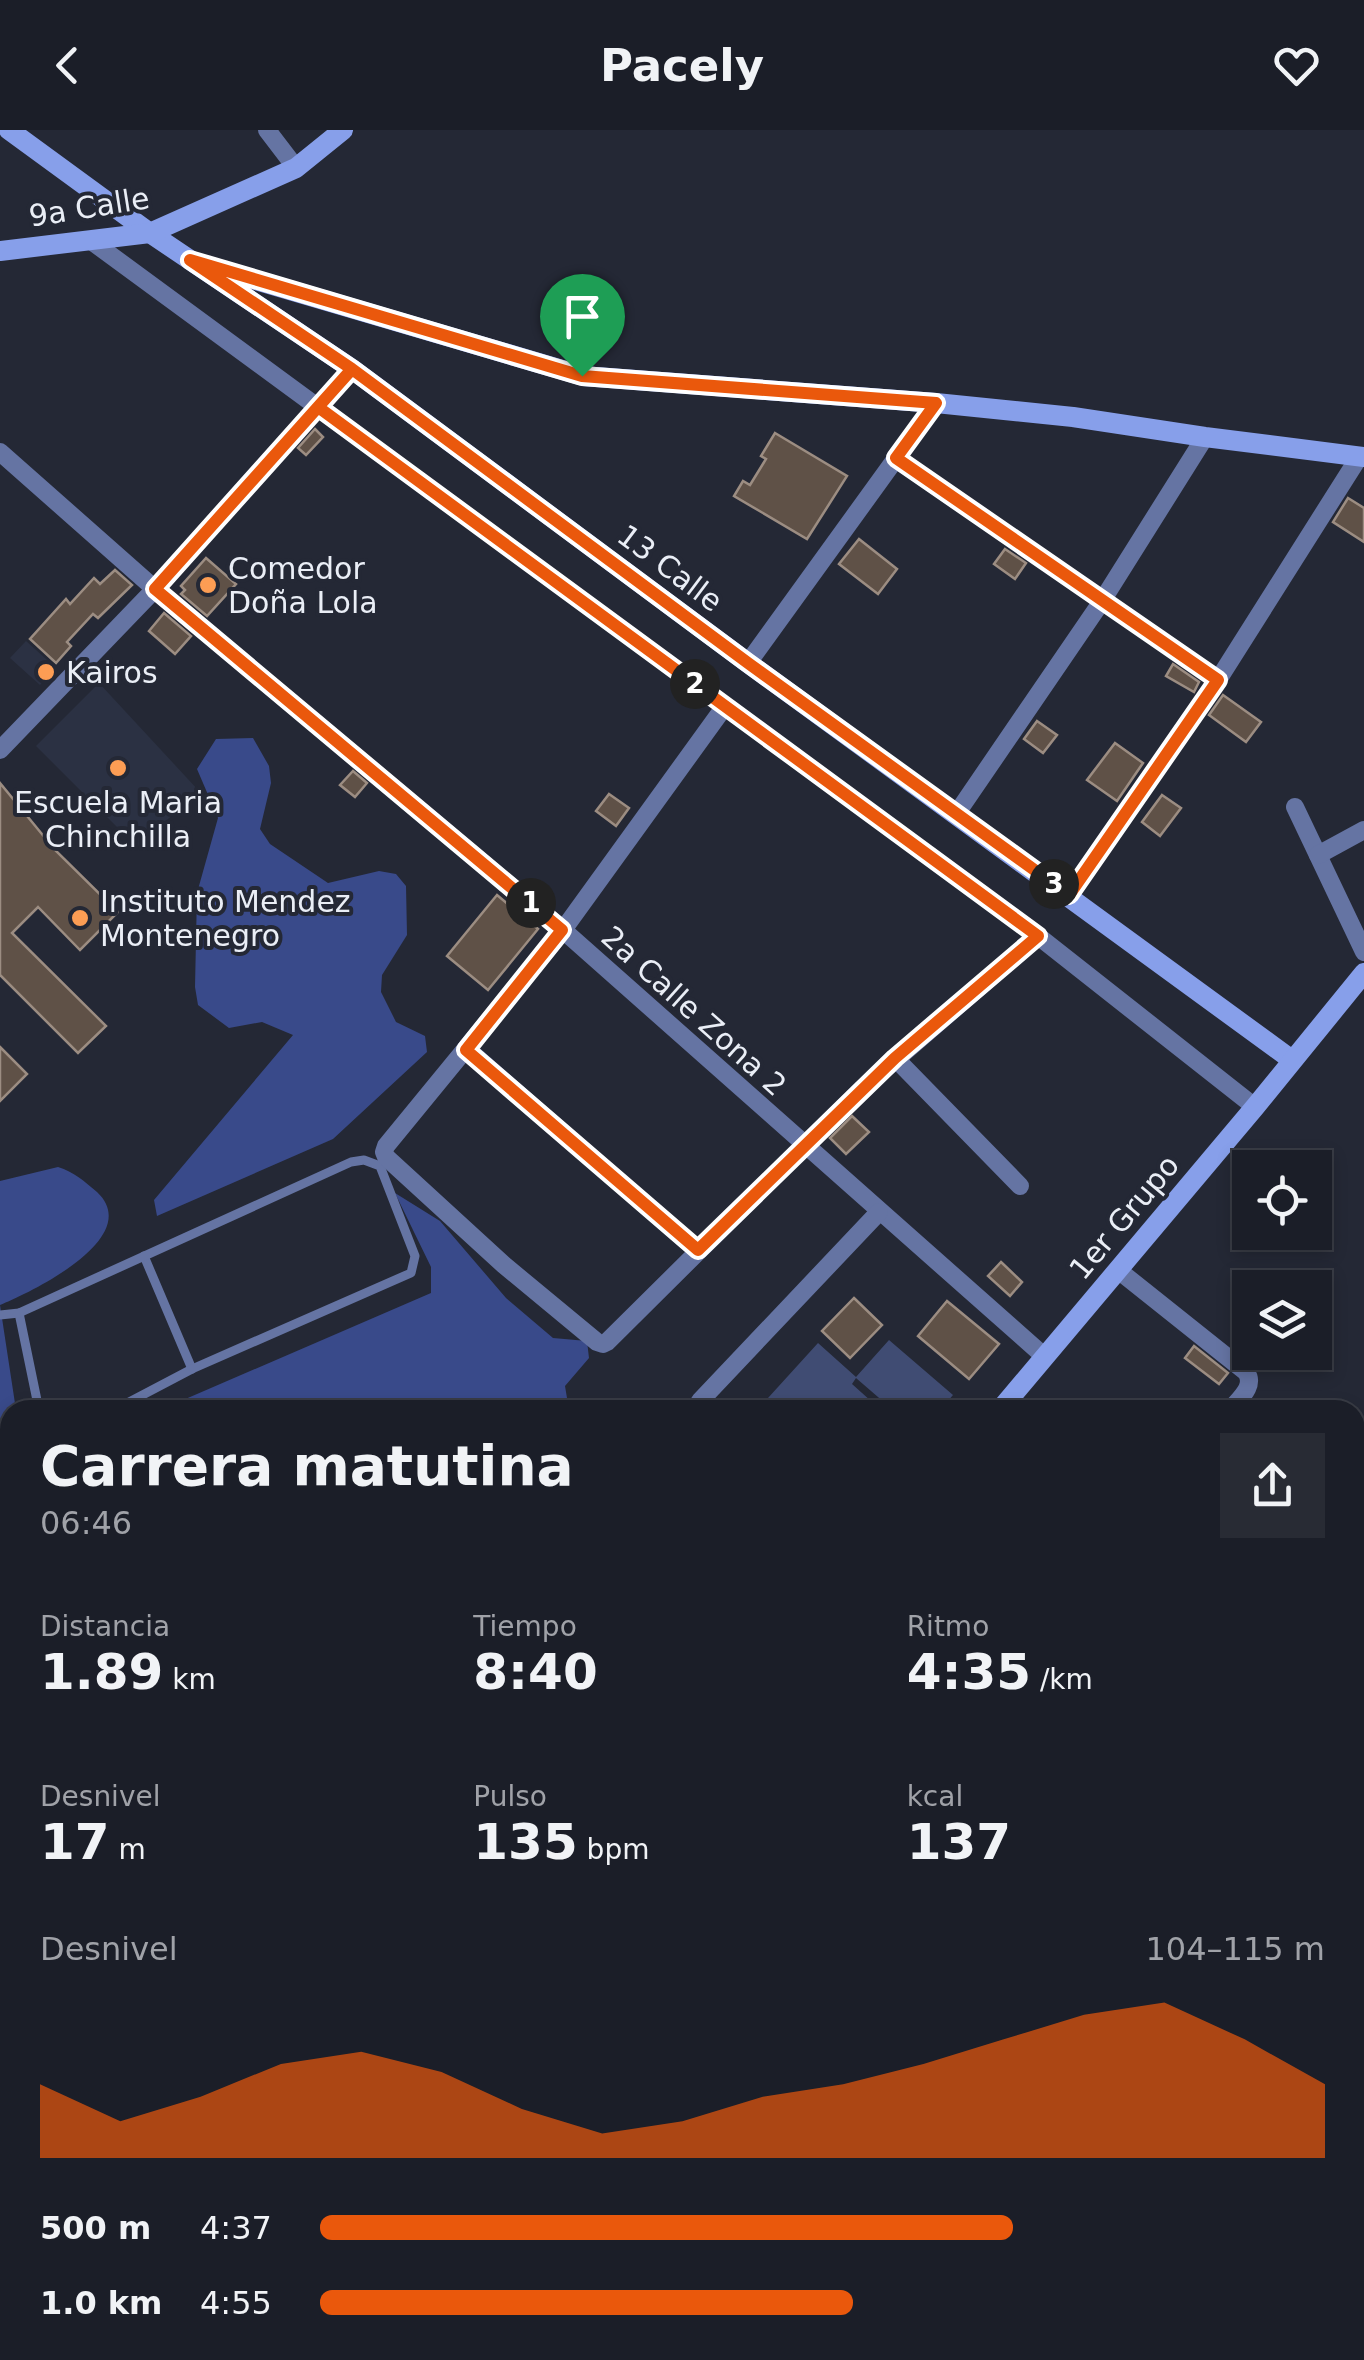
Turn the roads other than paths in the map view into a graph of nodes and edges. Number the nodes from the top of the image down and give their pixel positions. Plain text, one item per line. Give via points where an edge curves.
1 (8, 130) edge
2 (268, 130) edge
3 (342, 130) edge
4 (296, 168) junction
5 (150, 233) junction
6 (90, 240) junction
7 (0, 251) edge
8 (190, 260) junction
9 (352, 369) junction
10 (936, 403) junction
11 (318, 407) junction
12 (1205, 438) junction
13 (0, 452) edge
14 (1361, 457) edge
15 (896, 458) junction
16 (155, 589) junction
17 (1102, 601) junction
18 (748, 663) junction
19 (1218, 680) junction
20 (725, 706) junction
21 (0, 750) edge
22 (1295, 807) dead end
23 (957, 813) junction
24 (1364, 830) edge
25 (1318, 854) junction
26 (1069, 895) junction
27 (562, 930) junction
28 (1038, 936) junction
29 (1364, 952) edge
30 (1364, 973) edge
31 (466, 1050) junction
32 (895, 1058) junction
33 (1292, 1060) junction
34 (1256, 1107) junction
35 (804, 1145) junction
36 (1020, 1186) dead end
37 (879, 1212) junction
38 (698, 1250) junction
39 (144, 1256) junction
40 (1118, 1270) junction
41 (19, 1313) junction
42 (0, 1315) edge
43 (1045, 1357) junction
44 (192, 1369) junction
45 (36, 1400) edge
46 (133, 1400) edge
47 (701, 1400) edge
48 (1008, 1400) edge
49 (1238, 1400) edge

1 - 5 street, 13 Calle
2 - 4 street
3 - 4 street, 9a Calle
4 - 5 street, 9a Calle
5 - 6 street, 9a Calle
5 - 8 street, 13 Calle
6 - 7 street, 9a Calle
6 - 11 street
8 - 9 street, 13 Calle
8 - 10 street via 582,376
9 - 11 street
9 - 18 street, 13 Calle
10 - 12 street
10 - 15 street
11 - 16 street
11 - 20 street
12 - 14 street
12 - 17 street
13 - 16 street, 2a Calle Zona 2
14 - 19 street
15 - 17 street
15 - 18 street
16 - 21 street
16 - 27 street, 2a Calle Zona 2
17 - 19 street
17 - 23 street
18 - 23 street, 13 Calle
19 - 26 street
20 - 27 street
20 - 28 street
22 - 25 street
23 - 26 street, 13 Calle
24 - 25 street
25 - 29 street
26 - 33 street, 13 Calle
27 - 31 street
27 - 35 street, 2a Calle Zona 2
28 - 32 street
28 - 34 street
30 - 33 street, 1er Grupo
31 - 38 street
31 - 38 street via 384,1152 504,1265 602,1344
32 - 35 street
32 - 36 street
33 - 34 street, 1er Grupo
34 - 40 street, 1er Grupo
35 - 37 street, 2a Calle Zona 2
35 - 38 street
37 - 43 street, 2a Calle Zona 2
37 - 47 street
39 - 41 lane
39 - 44 lane
39 - 44 lane via 352,1162 380,1166 415,1256 411,1273
40 - 43 street, 1er Grupo
40 - 49 street via 1246,1372 1250,1384
41 - 42 lane
41 - 45 lane
43 - 48 street, 1er Grupo
44 - 46 lane

